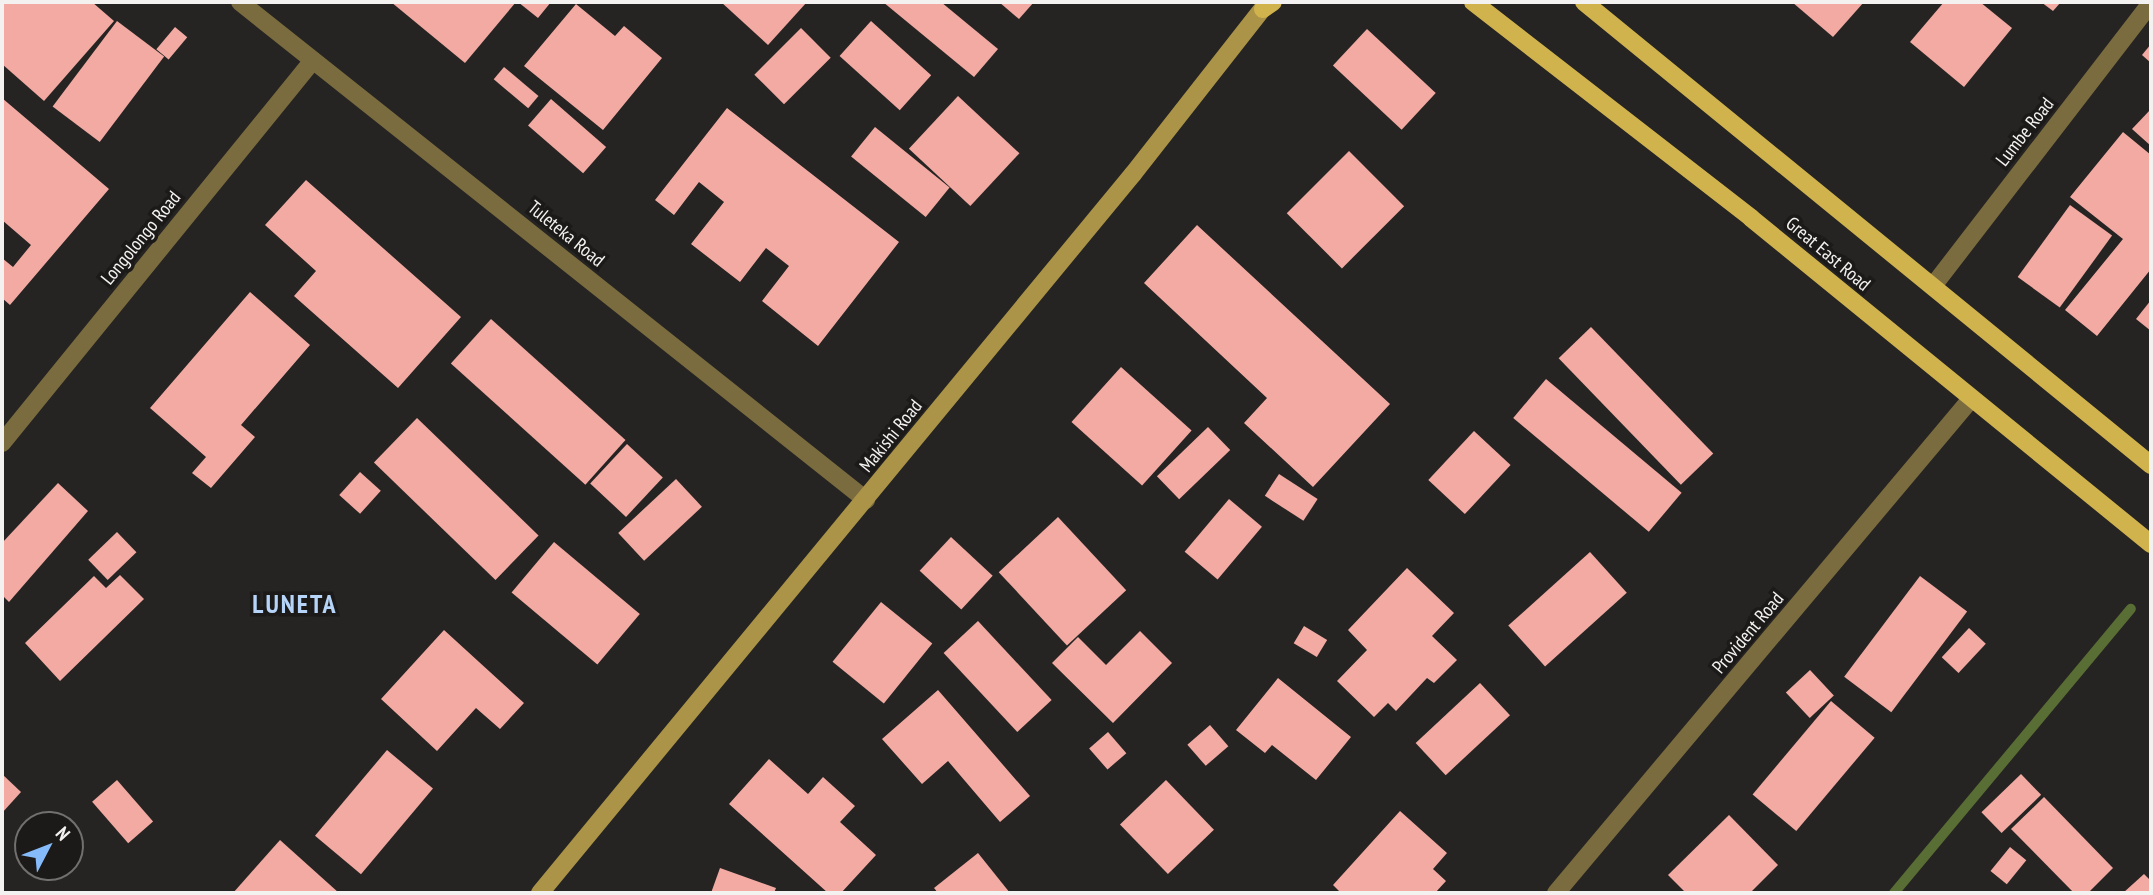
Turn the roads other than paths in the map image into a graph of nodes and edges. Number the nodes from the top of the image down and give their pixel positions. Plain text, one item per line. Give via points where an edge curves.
1 (240, 2) edge
2 (1473, 2) edge
3 (1584, 2) edge
4 (2151, 3) edge
5 (1268, 4) edge
6 (313, 60) junction
7 (1933, 286) junction
8 (1971, 399) junction
9 (2, 443) edge
10 (2151, 465) edge
11 (866, 500) junction
12 (2151, 544) edge
13 (540, 893) edge
14 (1556, 893) edge

1 - 6 street, Tuleteka Road
2 - 8 main road, Great East Road via 1751,218
3 - 7 main road
4 - 7 street, Lumbe Road
5 - 11 main road, Makishi Road
6 - 9 street, Longolongo Road
6 - 11 street, Tuleteka Road
7 - 10 main road
8 - 12 main road, Great East Road
8 - 14 street, Provident Road
11 - 13 main road, Makishi Road

